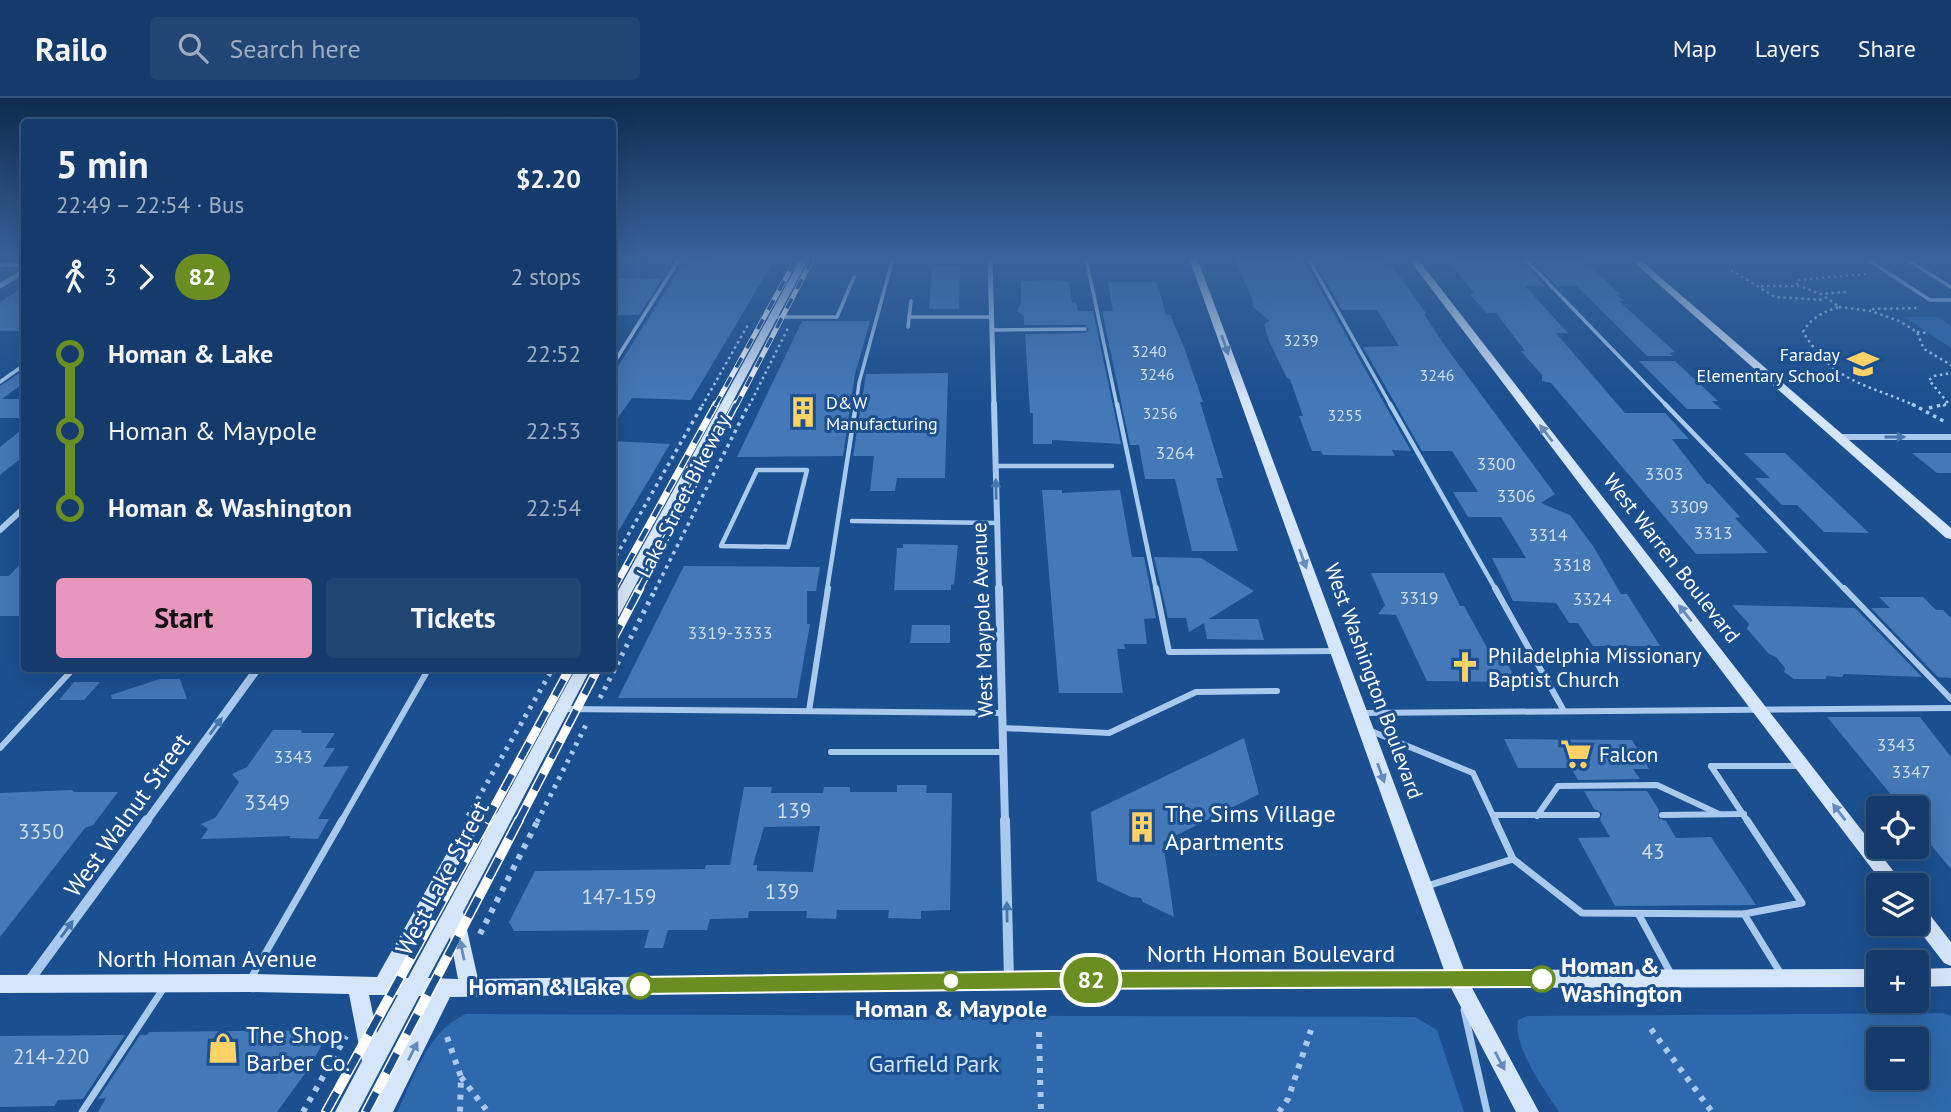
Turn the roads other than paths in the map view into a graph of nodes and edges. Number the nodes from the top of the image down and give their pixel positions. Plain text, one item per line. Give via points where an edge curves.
1 (650, 305) edge
2 (779, 305) edge
3 (842, 305) edge
4 (880, 305) edge
5 (910, 305) edge
6 (992, 305) edge
7 (1096, 305) edge
8 (1210, 305) edge
9 (1335, 305) edge
10 (1448, 305) edge
11 (1570, 305) edge
12 (1687, 305) edge
13 (773, 317) junction
14 (908, 317) junction
15 (992, 317) junction
16 (908, 327) dead end
17 (1085, 329) dead end
18 (992, 330) junction
19 (616, 360) edge
20 (21, 367) edge
21 (0, 382) edge
22 (1839, 437) junction
23 (1951, 437) edge
24 (996, 466) junction
25 (1112, 466) dead end
26 (21, 511) edge
27 (852, 521) dead end
28 (997, 523) junction
29 (0, 530) edge
30 (1951, 534) edge
31 (721, 546) joint
32 (616, 609) edge
33 (1337, 651) junction
34 (70, 672) edge
35 (255, 672) edge
36 (427, 672) edge
37 (582, 672) edge
38 (1277, 691) dead end
39 (1951, 699) edge
40 (1951, 708) edge
41 (562, 709) junction
42 (1760, 710) junction
43 (809, 711) junction
44 (1564, 711) junction
45 (1002, 713) junction
46 (1360, 713) junction
47 (1003, 728) junction
48 (1365, 729) junction
49 (0, 748) edge
50 (831, 752) dead end
51 (1003, 752) junction
52 (1804, 766) junction
53 (1719, 814) junction
54 (1744, 814) junction
55 (1597, 815) dead end
56 (1662, 815) dead end
57 (1494, 816) junction
58 (1537, 816) junction
59 (503, 818) junction
60 (1513, 859) junction
61 (1886, 873) edge
62 (1423, 887) junction
63 (1660, 905) dead end
64 (1704, 905) dead end
65 (454, 912) junction
66 (1664, 914) junction
67 (1710, 914) junction
68 (1744, 914) junction
69 (1639, 915) junction
70 (1929, 929) edge
71 (1951, 957) edge
72 (1672, 977) junction
73 (1783, 977) junction
74 (1951, 977) edge
75 (1866, 978) edge
76 (1929, 978) edge
77 (1457, 979) junction
78 (1009, 981) junction
79 (249, 983) junction
80 (0, 984) edge
81 (27, 984) junction
82 (167, 984) junction
83 (357, 985) junction
84 (382, 986) junction
85 (413, 987) junction
86 (445, 988) junction
87 (470, 988) junction
88 (373, 1062) junction
89 (82, 1112) edge
90 (346, 1112) edge
91 (382, 1112) edge
92 (1487, 1112) edge
93 (1528, 1112) edge

1 - 19 lane
2 - 13 street
3 - 13 lane via 837,317
4 - 43 lane via 859,383
5 - 14 lane
6 - 15 street, West Maypole Avenue
7 - 33 lane via 1169,652
8 -> 33 street, West Washington Boulevard
9 - 44 lane
42 -> 10 street, West Warren Boulevard
11 - 39 lane
12 - 22 street
13 - 32 street
14 - 15 lane
14 - 16 lane
15 - 18 street, West Maypole Avenue
17 - 18 lane
18 - 24 street, West Maypole Avenue
20 - 21 lane
22 -> 23 street
22 - 30 street
24 - 25 lane
28 -> 24 street, West Maypole Avenue
26 - 29 street
27 - 28 lane
28 - 45 street, West Maypole Avenue
31 - 31 lane via 788,547 807,470 757,470
33 - 46 street, West Washington Boulevard
34 - 49 lane
81 -> 35 street, West Walnut Street
36 - 79 lane
37 - 41 street, West Lake Street
38 - 47 lane via 1196,692 1109,733
40 - 42 lane
41 - 43 lane
41 - 59 street, West Lake Street
42 - 44 lane
42 - 52 street, West Warren Boulevard
43 - 45 lane
44 - 46 lane
45 - 47 street, West Maypole Avenue
46 - 48 street, West Washington Boulevard
47 - 51 street, West Maypole Avenue
48 - 57 lane via 1473,773
48 -> 62 street, West Washington Boulevard
50 - 51 lane
78 -> 51 street, West Maypole Avenue
52 - 54 lane via 1711,766
61 -> 52 street, West Warren Boulevard
53 - 54 lane
53 - 56 lane
53 - 58 lane via 1657,785 1644,785 1558,786
54 - 68 lane via 1802,902
55 - 58 lane
57 - 58 lane
57 - 60 lane
59 - 65 street, West Lake Street
59 - 84 street via 461,844
60 - 62 lane
60 - 69 lane via 1582,913
62 - 77 street, West Washington Boulevard
63 - 66 lane
64 - 67 lane
65 - 85 street, West Lake Street
87 -> 65 street
66 - 67 lane
66 - 69 lane
67 - 68 lane
68 - 73 lane
69 - 72 lane
70 - 71 street
72 - 73 street, North Homan Boulevard
72 - 77 street, North Homan Boulevard
73 - 75 street, North Homan Boulevard
74 - 76 street
77 - 78 street, North Homan Boulevard
77 - 92 lane
77 -> 93 street, West Washington Boulevard
78 - 87 street, North Homan Boulevard
79 - 82 street, North Homan Avenue
79 - 83 street, North Homan Avenue
80 - 81 street, North Homan Avenue
81 - 82 street, North Homan Avenue
82 - 89 lane
83 - 84 street, North Homan Avenue
83 - 88 street
84 - 85 street, North Homan Avenue
85 - 86 street, North Homan Boulevard
85 - 88 street, West Lake Street
86 - 87 street, North Homan Boulevard
91 -> 86 street
88 - 90 street, West Lake Street

